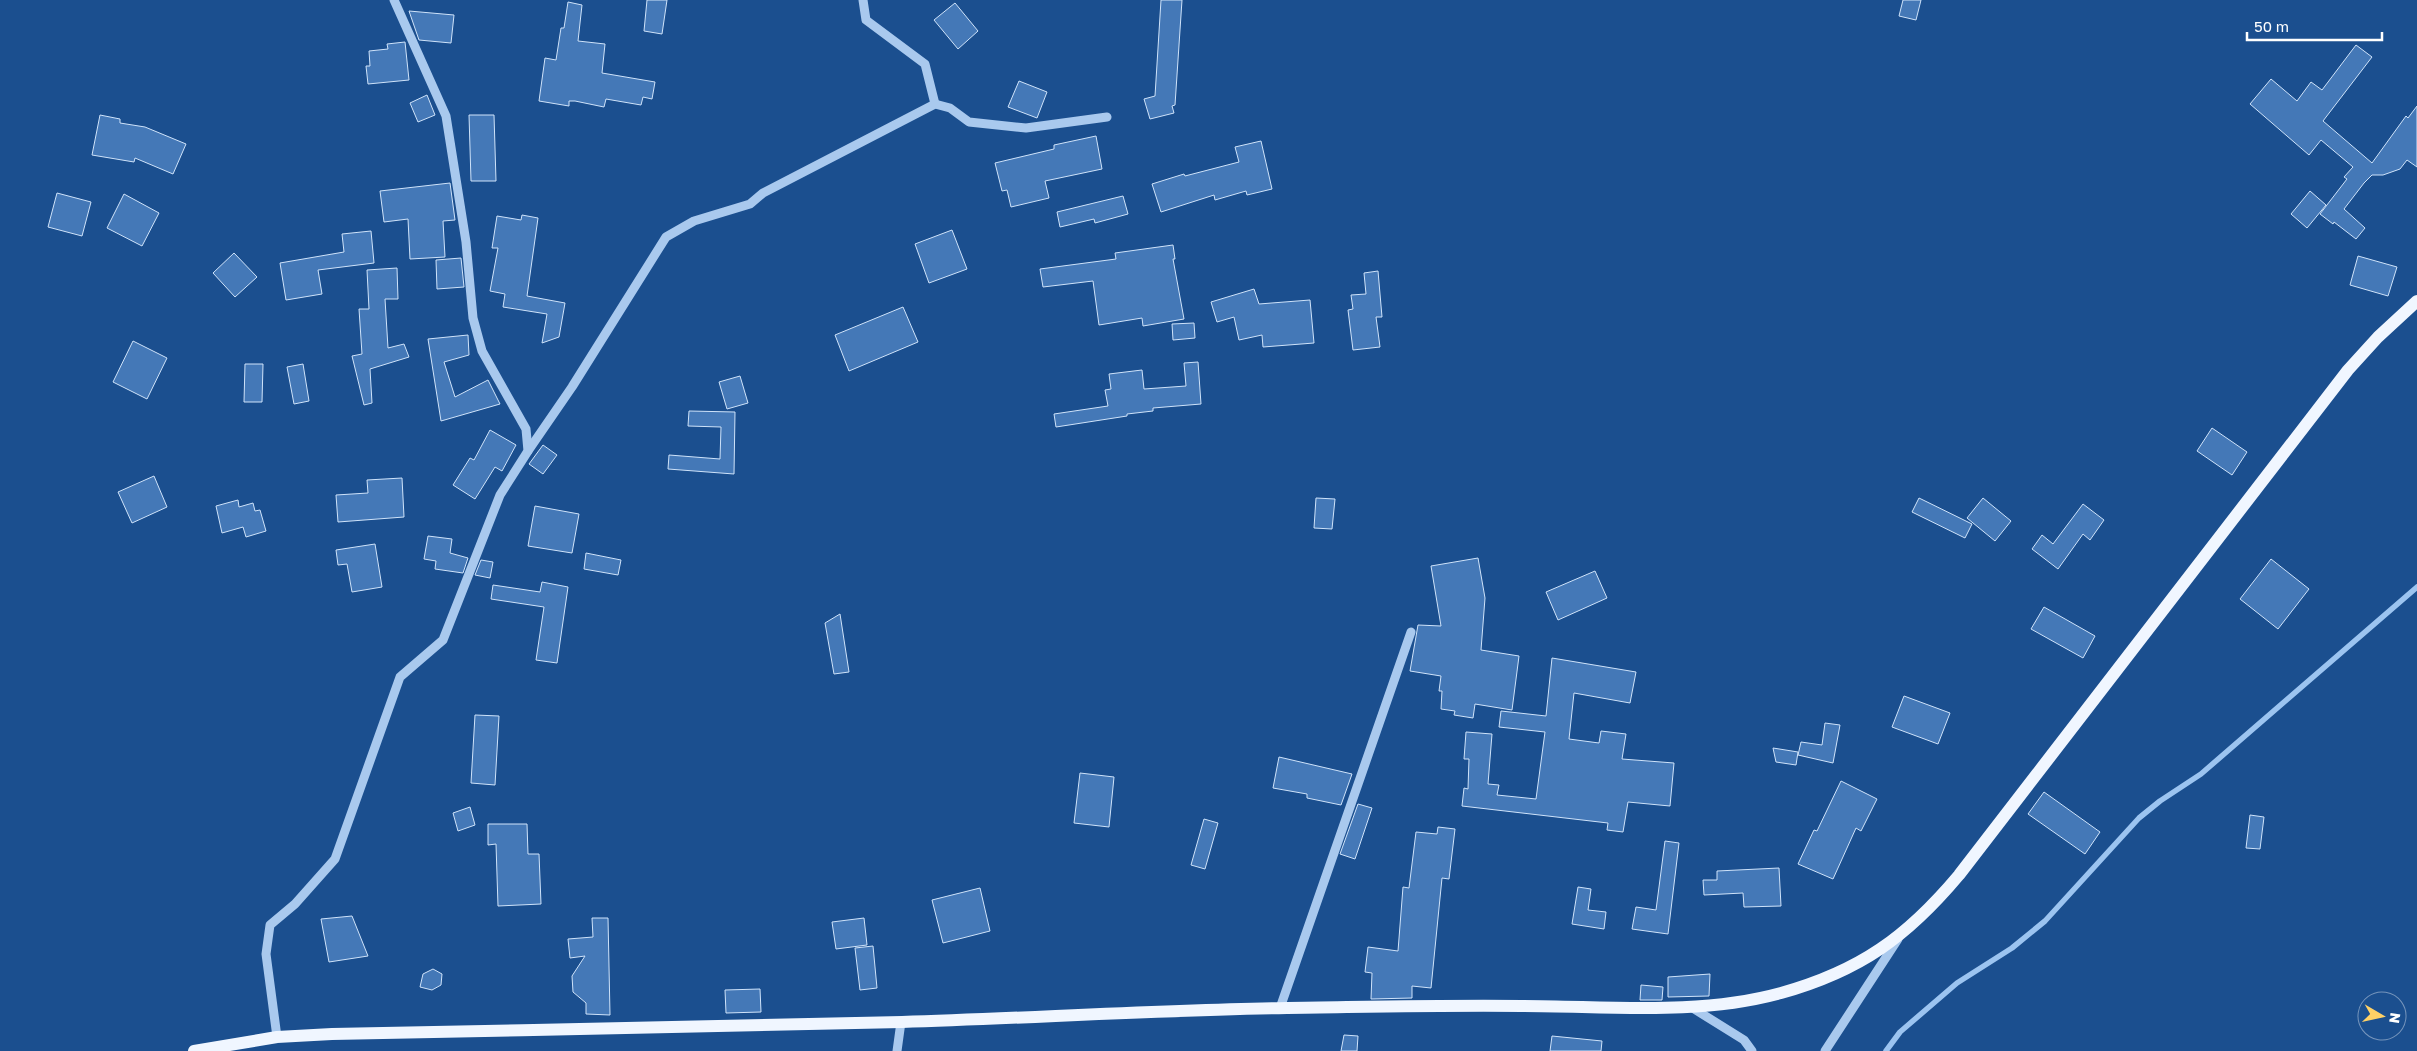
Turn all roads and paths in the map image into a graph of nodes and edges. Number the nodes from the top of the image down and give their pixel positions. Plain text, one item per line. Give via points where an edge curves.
1 (394, 0) edge
2 (863, 0) edge
3 (935, 104) junction
4 (1107, 117) dead end
5 (2417, 301) edge
6 (528, 451) junction
7 (1411, 632) dead end
8 (1900, 937) junction
9 (1691, 1007) junction
10 (1280, 1008) junction
11 (901, 1022) junction
12 (276, 1037) junction
13 (194, 1051) edge
14 (897, 1051) edge
15 (1752, 1051) edge
16 (1825, 1051) edge

1 - 6 street via 446,116 466,242 473,318 482,351 526,429
2 - 3 street via 866,20 925,64
3 - 4 street via 950,108 969,122 1026,128
3 - 6 street via 764,193 750,204 694,221 666,237 572,388
5 - 8 main road via 2348,370 1959,875 1931,909
6 - 12 street via 500,495 443,640 400,677 335,859 295,904 270,925 266,954
7 - 10 street
8 - 9 main road via 1851,967 1818,981 1778,994
8 - 16 street
9 - 10 main road
9 - 15 street via 1744,1040
10 - 11 main road
11 - 12 main road
11 - 14 street
12 - 13 main road

